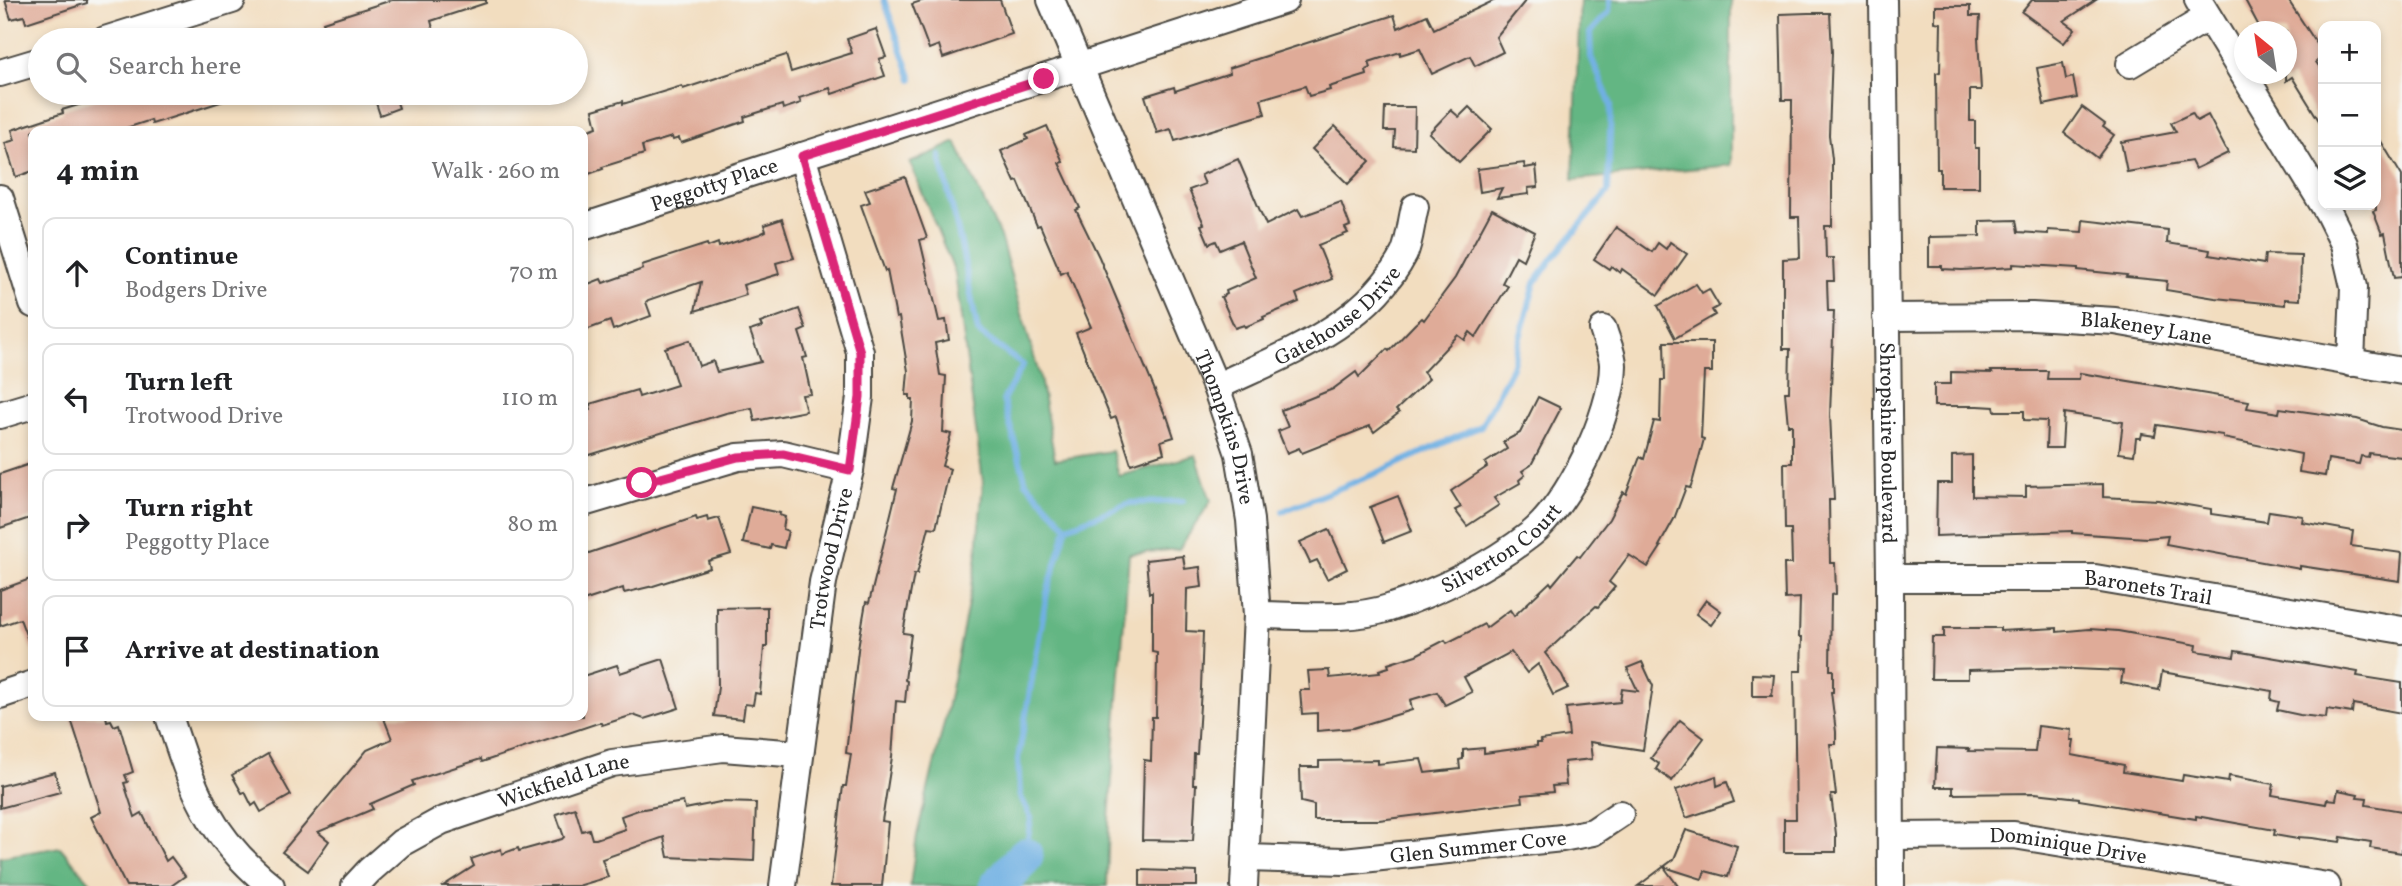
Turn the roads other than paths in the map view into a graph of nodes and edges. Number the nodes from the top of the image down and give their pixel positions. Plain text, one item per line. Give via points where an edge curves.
1 (232, 0) edge
2 (1051, 0) edge
3 (1285, 0) edge
4 (1883, 0) edge
5 (2203, 8) edge
6 (143, 28) edge
7 (2130, 64) dead end
8 (28, 65) edge
9 (1079, 68) junction
10 (0, 74) edge
11 (802, 156) junction
12 (0, 198) edge
13 (1415, 207) dead end
14 (588, 225) edge
15 (28, 288) edge
16 (1886, 317) junction
17 (1603, 329) dead end
18 (2351, 363) junction
19 (2402, 371) edge
20 (1216, 387) junction
21 (28, 407) edge
22 (0, 415) edge
23 (850, 470) junction
24 (588, 501) edge
25 (1890, 578) junction
26 (1257, 615) junction
27 (2402, 630) edge
28 (28, 686) edge
29 (0, 695) edge
30 (171, 721) edge
31 (799, 754) junction
32 (1620, 814) dead end
33 (1891, 836) junction
34 (1246, 858) junction
35 (271, 886) edge
36 (355, 886) edge
37 (783, 886) edge
38 (1244, 886) edge
39 (1891, 886) edge
40 (2327, 886) edge

1 - 6 street
2 - 9 street, Thompkins Drive
3 - 9 street, Peggotty Place
4 - 16 street, Shropshire Boulevard
5 - 7 street
5 - 18 street via 2344,244 2354,287
8 - 10 street
9 - 11 street, Peggotty Place
9 - 20 street, Thompkins Drive
11 - 14 street, Peggotty Place
11 - 23 street, Trotwood Drive via 860,352 860,397
12 - 15 street
13 - 20 street, Gatehouse Drive via 1405,252 1377,294 1341,325
16 - 18 street, Blakeney Lane via 2032,316 2115,321
16 - 25 street, Shropshire Boulevard
17 - 26 street, Silverton Court via 1613,363 1610,396 1592,444 1566,492 1533,533 1483,566 1388,609 1344,616
18 - 19 street, Blakeney Lane
20 - 26 street, Thompkins Drive via 1239,454 1250,520
21 - 22 street
23 - 24 street via 783,454 738,457
23 - 31 street, Trotwood Drive via 823,582
25 - 27 street, Baronets Trail via 2095,578
25 - 33 street, Shropshire Boulevard
26 - 34 street, Thompkins Drive
28 - 29 street
30 - 35 street via 190,779 212,822 229,847
31 - 36 street, Wickfield Lane via 723,748 612,763 441,821 401,843
31 - 37 street, Trotwood Drive
32 - 34 street, Glen Summer Cove via 1593,832 1562,838 1343,861
33 - 39 street, Shropshire Boulevard
33 - 40 street, Dominique Drive via 2014,835
34 - 38 street, Thompkins Drive

